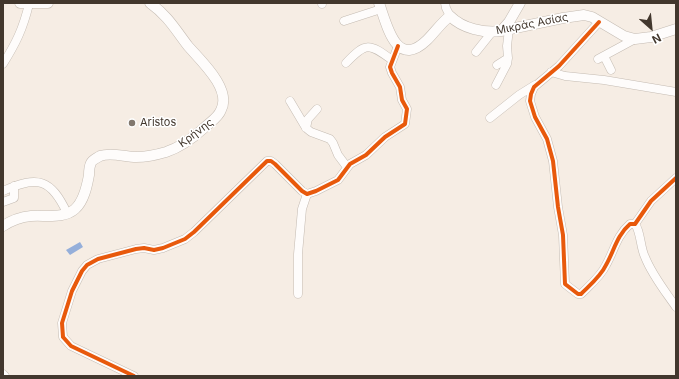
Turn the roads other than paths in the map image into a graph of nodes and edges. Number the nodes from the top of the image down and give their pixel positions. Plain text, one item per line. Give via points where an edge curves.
1 (24, 3) edge
2 (48, 3) edge
3 (150, 3) edge
4 (445, 3) edge
5 (518, 4) edge
6 (380, 6) edge
7 (450, 16) junction
8 (344, 20) dead end
9 (599, 22) junction
10 (676, 29) edge
11 (501, 31) junction
12 (634, 39) junction
13 (398, 46) junction
14 (476, 52) dead end
15 (508, 58) junction
16 (392, 60) junction
17 (3, 64) edge
18 (346, 64) dead end
19 (497, 65) dead end
20 (611, 70) dead end
21 (551, 72) junction
22 (496, 84) dead end
23 (538, 84) junction
24 (676, 92) edge
25 (290, 101) dead end
26 (317, 109) dead end
27 (490, 118) dead end
28 (306, 128) junction
29 (347, 167) junction
30 (676, 178) edge
31 (14, 186) junction
32 (3, 191) edge
33 (307, 194) junction
34 (3, 202) edge
35 (67, 213) junction
36 (635, 224) junction
37 (3, 226) edge
38 (298, 294) dead end
39 (676, 307) edge
40 (3, 374) edge
41 (5, 376) edge
42 (134, 376) edge

1 - 2 street
1 - 17 street via 24,22 18,39
3 - 35 street, Κρήνης via 169,20 210,70 223,97 222,110 192,138 172,150 152,156 104,155 93,160 83,198 77,207
4 - 7 street
5 - 11 street
6 - 8 street
6 - 13 street via 391,37
7 - 11 street, Μικράς Ασίας via 467,27 482,31
7 - 13 street via 418,47 406,50
9 - 11 street, Μικράς Ασίας via 584,15
9 - 12 street, Μικράς Ασίας
9 - 21 street
10 - 12 street
11 - 14 street
11 - 15 street via 507,46
12 - 20 street via 601,57
13 - 16 street
15 - 19 street
15 - 22 street
16 - 18 street via 378,50 364,48
16 - 29 street via 391,70 408,109 407,121 366,155
21 - 23 street
21 - 24 street
23 - 27 street via 519,95
23 - 36 street via 531,92 530,101 553,161 564,235 565,284 581,294 606,267 623,231 630,224
25 - 28 street
26 - 28 street via 308,119
28 - 29 street via 330,139
29 - 33 street via 338,180
30 - 36 street via 651,201
31 - 32 street
31 - 34 street via 14,198
31 - 35 street via 36,182 46,184 60,198
33 - 38 street via 302,209
33 - 42 street via 275,164 268,161 185,239 158,249 136,249 98,259 87,265 70,296 62,323 64,340 71,346
35 - 37 street via 56,216 22,217
36 - 39 street via 646,261
40 - 41 street

